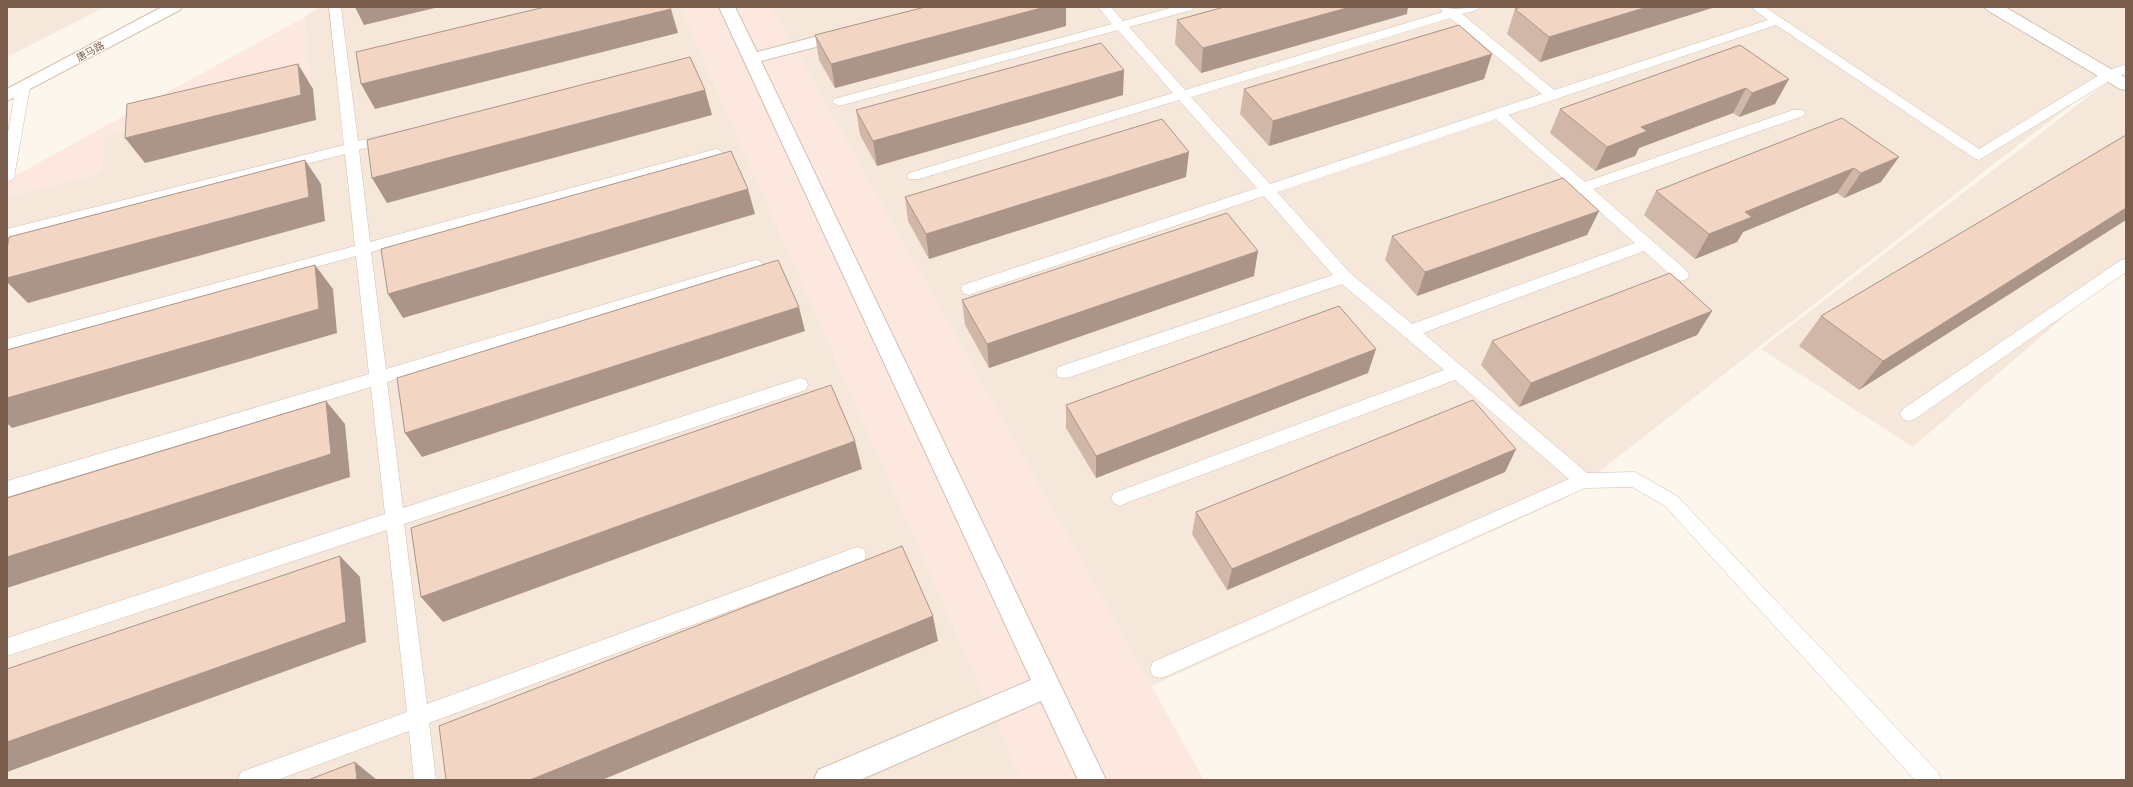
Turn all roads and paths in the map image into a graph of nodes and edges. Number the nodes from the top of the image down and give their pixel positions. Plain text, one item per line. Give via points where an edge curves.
1 (174, 7) edge
2 (335, 7) edge
3 (727, 7) edge
4 (1104, 7) edge
5 (1188, 7) edge
6 (1473, 7) edge
7 (1757, 7) edge
8 (1993, 7) edge
9 (1448, 10) edge
10 (1777, 21) junction
11 (1121, 25) junction
12 (857, 31) edge
13 (750, 59) junction
14 (2126, 68) edge
15 (2109, 75) junction
16 (2126, 85) edge
17 (22, 87) junction
18 (1183, 95) junction
19 (1551, 95) junction
20 (7, 96) edge
21 (839, 102) dead end
22 (1498, 113) junction
23 (1798, 113) dead end
24 (405, 134) edge
25 (352, 147) junction
26 (716, 154) edge
27 (914, 176) dead end
28 (7, 177) edge
29 (1581, 187) junction
30 (1268, 189) junction
31 (1544, 200) edge
32 (7, 234) edge
33 (1647, 244) junction
34 (364, 249) junction
35 (2126, 264) edge
36 (755, 265) dead end
37 (1681, 275) dead end
38 (1344, 277) junction
39 (969, 289) dead end
40 (1410, 331) junction
41 (7, 345) edge
42 (1064, 372) dead end
43 (1458, 372) junction
44 (378, 378) junction
45 (800, 385) dead end
46 (1909, 414) dead end
47 (1583, 481) junction
48 (7, 489) edge
49 (1120, 498) dead end
50 (395, 519) junction
51 (857, 555) dead end
52 (7, 647) edge
53 (1160, 669) dead end
54 (1047, 686) junction
55 (418, 718) junction
56 (249, 780) edge
57 (426, 780) edge
58 (828, 780) edge
59 (1092, 780) edge
60 (1930, 780) edge

1 - 17 street, 唐马路
2 - 25 lane via 349,55
3 - 13 street
4 - 11 lane
5 - 11 lane
6 - 9 lane
7 - 10 lane
8 - 15 street
9 - 18 lane
9 - 19 lane
10 - 15 lane via 1979,155
10 - 19 lane
11 - 18 lane
11 - 21 lane
12 - 13 street
13 - 54 street
14 - 15 lane
15 - 16 street
17 - 20 street, 唐马路
17 - 28 lane
18 - 27 lane
18 - 30 lane
19 - 22 lane
22 - 29 lane
22 - 30 lane
23 - 29 lane
24 - 25 lane
25 - 32 lane
25 - 34 lane
26 - 34 lane
29 - 31 lane
29 - 33 lane
30 - 38 lane
30 - 39 lane
33 - 37 lane
33 - 40 lane
34 - 41 lane
34 - 44 lane
35 - 46 lane
36 - 44 lane
38 - 40 lane
38 - 42 lane
40 - 43 lane
43 - 47 lane
43 - 49 lane
44 - 48 lane
44 - 50 lane
45 - 50 lane
47 - 53 lane
47 - 60 lane via 1635,479 1671,501
50 - 52 lane
50 - 55 lane
51 - 55 lane
54 - 58 street
54 - 59 street
55 - 56 lane
55 - 57 lane

